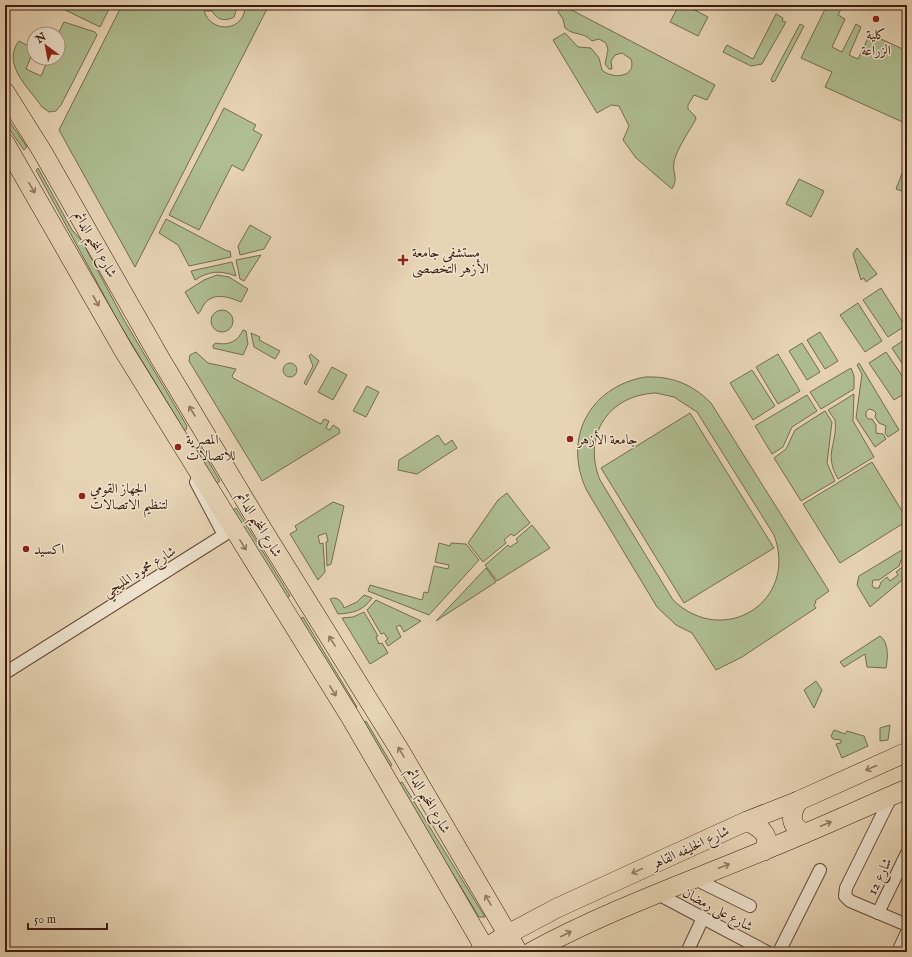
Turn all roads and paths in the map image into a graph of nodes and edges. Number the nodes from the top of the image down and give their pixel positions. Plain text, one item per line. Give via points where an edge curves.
1 (5, 92) edge
2 (5, 143) edge
3 (42, 151) junction
4 (19, 165) junction
5 (209, 440) junction
6 (189, 459) junction
7 (5, 673) edge
8 (372, 706) junction
9 (351, 718) junction
10 (907, 752) edge
11 (900, 792) edge
12 (798, 801) junction
13 (746, 821) junction
14 (805, 833) junction
15 (764, 851) junction
16 (907, 853) edge
17 (820, 870) dead end
18 (693, 878) junction
19 (656, 893) junction
20 (750, 906) dead end
21 (878, 913) junction
22 (703, 918) junction
23 (907, 925) edge
24 (907, 932) edge
25 (508, 934) junction
26 (484, 951) edge
27 (762, 951) edge
28 (518, 952) edge
29 (531, 952) edge
30 (687, 952) edge
31 (779, 952) edge
32 (898, 952) edge

1 - 3 main road, شارع المخيم الدائم
2 - 4 main road, شارع المخيم الدائم
3 - 4 main road
5 -> 3 main road, شارع المخيم الدائم
4 -> 6 main road, شارع المخيم الدائم via 124,351
5 - 6 main road via 201,438 188,445
8 -> 5 main road, شارع المخيم الدائم
6 - 7 street, شارع محمود المليجي via 199,489 224,535
6 -> 9 main road, شارع المخيم الدائم
8 - 9 main road
25 -> 8 main road, شارع المخيم الدائم
9 - 26 main road, شارع المخيم الدائم
10 -> 12 main road, شارع الخليفه القاهر
14 -> 11 main road, شارع الخليفه القاهر
11 - 21 street via 845,892 850,901
12 - 13 main road, شارع الخليفه القاهر
12 - 14 main road via 791,814 792,821 795,828
13 - 15 main road via 765,834 767,843
13 -> 25 main road, شارع الخليفه القاهر via 557,908
14 - 15 main road, شارع الخليفه القاهر
18 -> 15 main road, شارع الخليفه القاهر
16 - 21 street, شارع 12
17 - 31 street
18 - 19 main road, شارع الخليفه القاهر
18 - 20 street
19 - 22 street, شارع على رمضان
29 -> 19 main road, شارع الخليفه القاهر via 580,926
21 - 23 street
22 - 27 street, شارع على رمضان
22 - 30 street
24 - 32 street
25 - 26 main road, شارع الخليفه القاهر
25 - 28 main road, شارع المخيم الدائم

